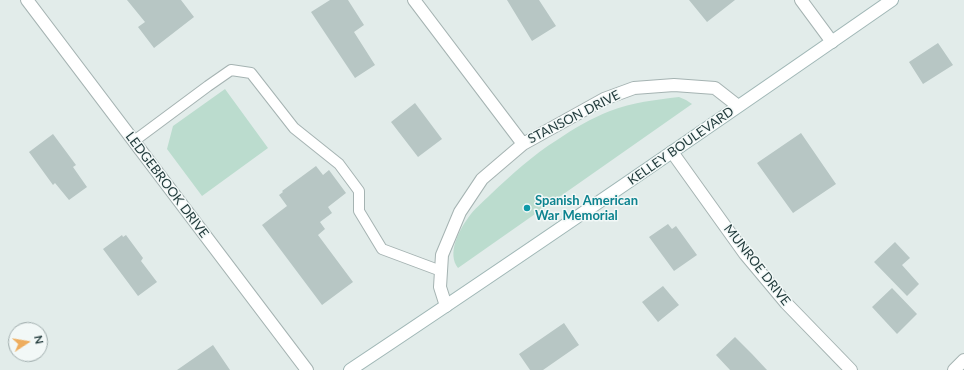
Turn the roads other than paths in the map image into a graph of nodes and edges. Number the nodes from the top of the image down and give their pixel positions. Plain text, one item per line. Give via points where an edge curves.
1 (27, 0) edge
2 (414, 0) edge
3 (801, 0) edge
4 (892, 0) edge
5 (832, 42) junction
6 (738, 106) junction
7 (134, 141) junction
8 (523, 144) junction
9 (672, 152) junction
10 (441, 271) junction
11 (446, 306) junction
12 (964, 360) edge
13 (308, 370) edge
14 (350, 370) edge
15 (851, 370) edge
16 (954, 370) edge

1 - 7 street, LEDGEBROOK DRIVE
2 - 8 street, STANSON DRIVE
3 - 5 street
4 - 5 street, KELLEY BOULEVARD
5 - 6 street, KELLEY BOULEVARD
6 - 8 street, STANSON DRIVE via 715,88 674,85 634,88 604,99
6 - 9 street, KELLEY BOULEVARD
7 - 10 lane via 231,70 251,73 294,128 340,164 359,191 359,212 382,249
7 - 13 street, LEDGEBROOK DRIVE
8 - 10 street, STANSON DRIVE via 482,179 460,212 442,255
9 - 11 street, KELLEY BOULEVARD
9 - 15 street, MUNROE DRIVE via 745,254 786,303
10 - 11 street, STANSON DRIVE via 440,287
11 - 14 street, KELLEY BOULEVARD
12 - 16 street

